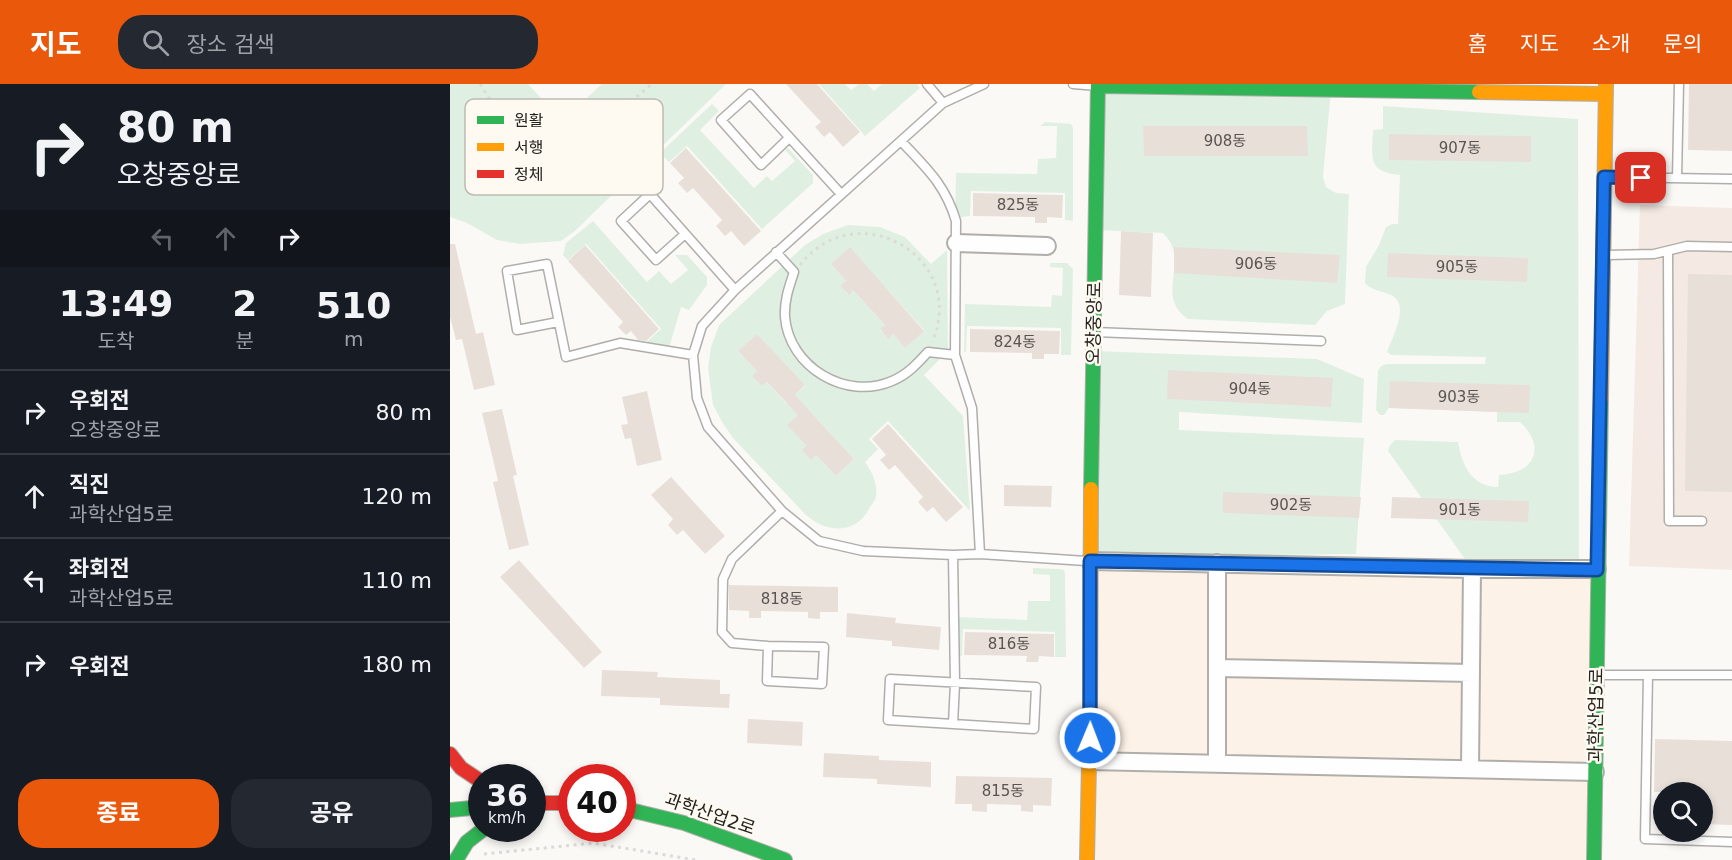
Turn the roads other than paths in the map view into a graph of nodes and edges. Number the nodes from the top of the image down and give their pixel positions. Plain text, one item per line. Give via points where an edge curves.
1 (927, 84) edge
2 (984, 84) edge
3 (1073, 84) edge
4 (1678, 84) edge
5 (1098, 85) edge
6 (1346, 87) edge
7 (1606, 89) edge
8 (943, 103) junction
9 (789, 138) junction
10 (901, 141) junction
11 (1604, 177) junction
12 (1677, 178) junction
13 (1732, 179) edge
14 (841, 194) junction
15 (649, 195) edge
16 (651, 195) edge
17 (685, 234) junction
18 (956, 243) junction
19 (1047, 246) dead end
20 (1732, 248) edge
21 (1668, 251) junction
22 (776, 252) junction
23 (1603, 255) junction
24 (735, 290) junction
25 (558, 322) junction
26 (1094, 332) junction
27 (1321, 341) dead end
28 (693, 356) junction
29 (955, 356) junction
30 (782, 511) junction
31 (1702, 521) dead end
32 (980, 554) junction
33 (953, 555) junction
34 (1090, 561) junction
35 (1217, 563) junction
36 (1472, 569) junction
37 (1597, 570) junction
38 (768, 646) junction
39 (1217, 668) junction
40 (1471, 673) junction
41 (1596, 675) junction
42 (1648, 675) junction
43 (1732, 675) edge
44 (955, 683) junction
45 (953, 724) junction
46 (450, 754) edge
47 (1089, 761) junction
48 (1217, 764) junction
49 (1470, 769) junction
50 (1595, 772) junction
51 (468, 773) edge
52 (468, 808) edge
53 (636, 809) edge
54 (450, 810) edge
55 (468, 841) edge
56 (1732, 842) edge
57 (456, 860) edge
58 (785, 860) edge
59 (1087, 860) edge
60 (1594, 860) edge

1 - 8 lane
2 - 8 lane
3 - 5 lane
4 - 12 lane
5 - 6 street
5 - 26 street, 오창중앙로
6 - 7 street
7 - 11 street, 과학산업5로
8 - 10 lane
9 - 9 lane via 750,93 721,120 761,165
9 - 14 lane
10 - 14 lane
10 - 18 lane via 942,187 956,221
11 - 12 lane
11 - 23 street, 과학산업5로
12 - 13 lane
14 - 22 lane
15 - 17 lane via 621,221 656,260
16 - 17 lane
17 - 24 lane
18 - 19 street
18 - 29 lane
20 - 21 lane via 1687,246
21 - 23 lane
21 - 31 lane via 1669,521
22 - 24 lane
22 - 29 lane via 794,272 786,294 785,318 791,341 804,361 823,376 844,385 868,387 891,382 912,370 927,352
23 - 37 street, 과학산업5로
24 - 28 lane via 702,326
25 - 25 lane via 547,264 507,271 517,330
25 - 28 lane via 566,357 620,344
26 - 27 lane
26 - 34 street, 오창중앙로
28 - 30 lane via 697,398 708,427
29 - 32 lane via 972,408
30 - 33 lane via 819,541 863,551
30 - 38 lane via 732,559 723,579 722,632 732,643
32 - 33 lane
32 - 34 lane
33 - 44 lane
34 - 35 street
34 - 47 street, 오창중앙로
35 - 36 street
35 - 39 street
36 - 37 street
36 - 40 street
37 - 41 street, 과학산업5로
38 - 38 lane via 824,647 822,684 767,681
39 - 40 street
39 - 48 street
40 - 49 street
41 - 42 lane
41 - 50 street, 과학산업5로
42 - 43 lane
42 - 56 lane via 1646,839
44 - 45 lane
44 - 45 lane via 890,679 888,720
44 - 45 lane via 1036,687 1035,718 1034,729
46 - 51 street
47 - 48 street
47 - 59 street, 오창중앙로
48 - 49 street
49 - 50 street
50 - 60 street, 과학산업5로
52 - 54 street
53 - 58 street, 과학산업2로
55 - 57 street

